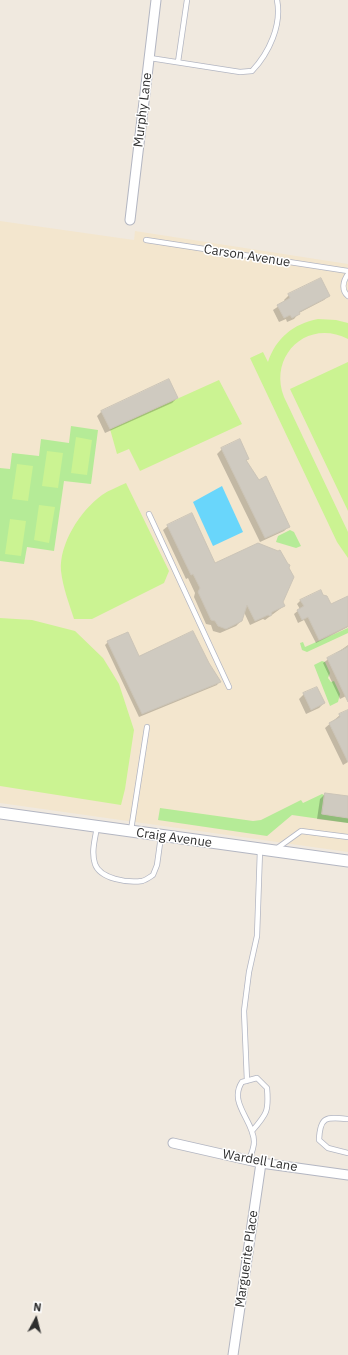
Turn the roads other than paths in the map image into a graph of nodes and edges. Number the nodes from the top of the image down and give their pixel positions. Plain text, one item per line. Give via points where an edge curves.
1 (156, 0) edge
2 (187, 0) edge
3 (277, 0) edge
4 (150, 58) junction
5 (178, 62) junction
6 (130, 220) dead end
7 (146, 240) dead end
8 (348, 273) edge
9 (348, 296) edge
10 (149, 514) dead end
11 (229, 688) dead end
12 (146, 727) dead end
13 (0, 813) edge
14 (97, 827) junction
15 (131, 832) junction
16 (160, 836) junction
17 (348, 837) edge
18 (260, 850) junction
19 (274, 851) junction
20 (348, 862) edge
21 (246, 1080) junction
22 (348, 1119) edge
23 (252, 1131) junction
24 (174, 1143) dead end
25 (348, 1153) edge
26 (249, 1160) junction
27 (261, 1163) junction
28 (348, 1175) edge
29 (233, 1355) edge

1 - 4 street, Murphy Lane
2 - 5 lane
3 - 5 lane via 275,30 260,62 252,71 240,72
4 - 5 lane
4 - 6 street, Murphy Lane
7 - 8 lane, Carson Avenue
8 - 9 lane via 343,285
10 - 11 lane
12 - 15 lane
13 - 14 street, Craig Avenue
14 - 15 street, Craig Avenue
14 - 16 lane via 93,851 95,865 105,876 122,880 143,881 153,875 157,865
15 - 16 street, Craig Avenue
16 - 18 street, Craig Avenue
17 - 19 lane via 301,831
18 - 19 street, Craig Avenue
18 - 21 lane via 257,936 244,1011
19 - 20 street, Craig Avenue
21 - 23 lane via 239,1086 239,1105
21 - 23 lane via 257,1078 267,1088 269,1106 264,1118
22 - 25 lane via 331,1117 323,1120 319,1140 328,1148
23 - 26 lane via 254,1142
24 - 26 street, Wardell Lane
26 - 27 street, Wardell Lane
27 - 28 street, Wardell Lane
27 - 29 street, Marguerite Place

